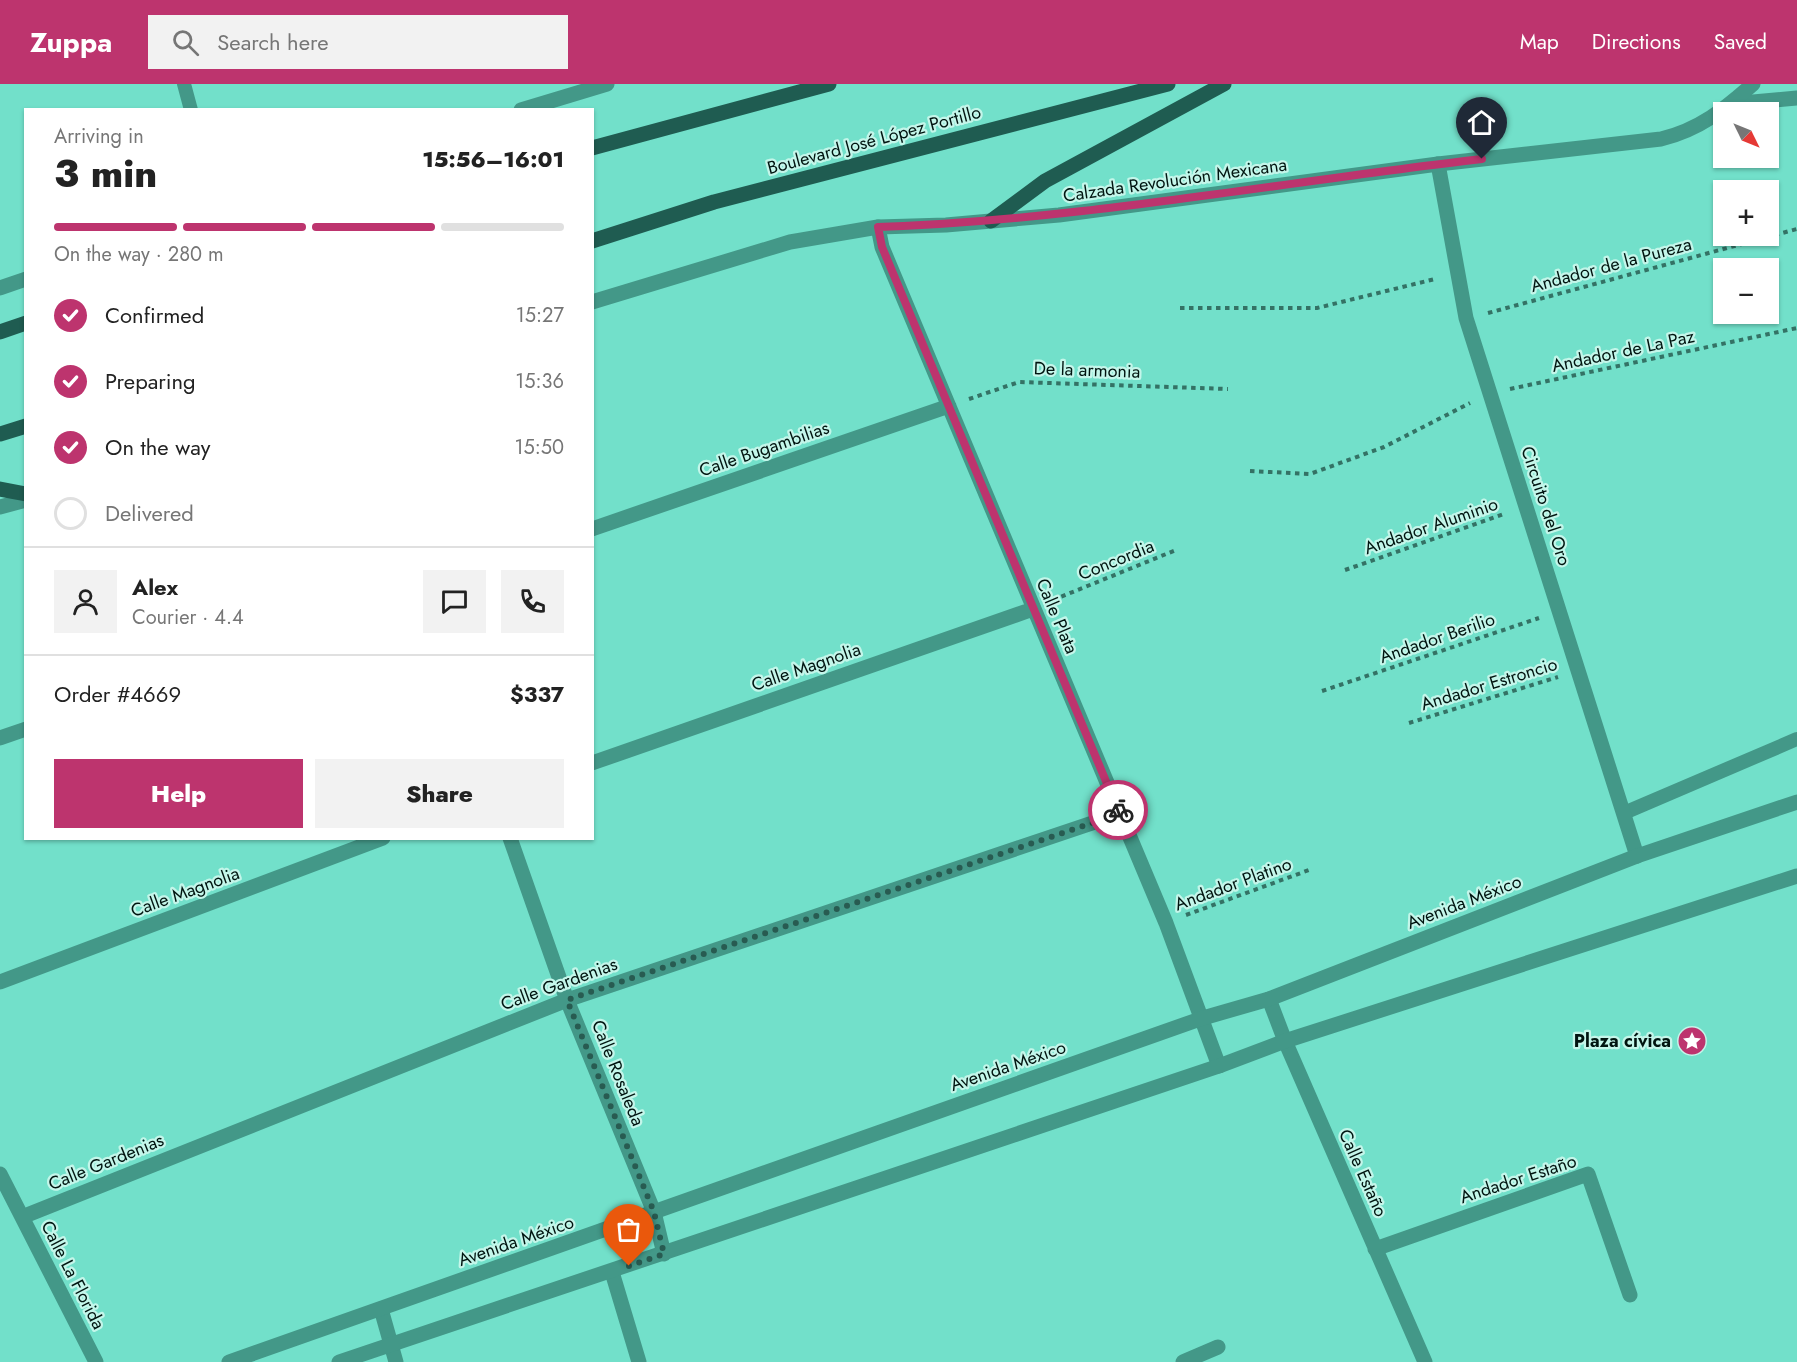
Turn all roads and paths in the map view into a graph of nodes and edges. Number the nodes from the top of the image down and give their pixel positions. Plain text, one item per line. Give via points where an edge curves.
1 (184, 84) edge
2 (607, 84) edge
3 (829, 84) edge
4 (1168, 84) edge
5 (1224, 84) edge
6 (1754, 84) edge
7 (1797, 98) edge
8 (1733, 102) edge
9 (1753, 102) edge
10 (190, 108) edge
11 (527, 108) edge
12 (1713, 117) edge
13 (594, 147) edge
14 (1438, 164) junction
15 (992, 221) junction
16 (878, 227) junction
17 (1797, 229) edge
18 (594, 240) edge
19 (1459, 273) junction
20 (24, 280) edge
21 (0, 288) edge
22 (594, 301) edge
23 (1180, 308) dead end
24 (1466, 318) junction
25 (24, 324) edge
26 (1797, 328) edge
27 (0, 332) edge
28 (1228, 389) dead end
29 (1490, 393) junction
30 (949, 406) junction
31 (24, 427) edge
32 (0, 434) edge
33 (1250, 471) dead end
34 (0, 489) edge
35 (24, 494) edge
36 (24, 501) edge
37 (0, 507) edge
38 (1525, 507) junction
39 (594, 528) edge
40 (1176, 550) dead end
41 (1345, 570) dead end
42 (1033, 609) junction
43 (1560, 611) junction
44 (1578, 670) junction
45 (1322, 691) dead end
46 (1408, 723) dead end
47 (24, 730) edge
48 (0, 738) edge
49 (1797, 739) edge
50 (594, 762) edge
51 (1797, 802) edge
52 (1624, 813) junction
53 (1119, 814) junction
54 (378, 840) edge
55 (511, 840) edge
56 (1637, 856) junction
57 (1309, 870) dead end
58 (1797, 876) edge
59 (1166, 923) junction
60 (0, 982) edge
61 (1269, 999) junction
62 (567, 1000) junction
63 (1203, 1018) junction
64 (1284, 1041) junction
65 (1219, 1066) junction
66 (0, 1174) edge
67 (654, 1212) junction
68 (22, 1217) junction
69 (1375, 1249) junction
70 (664, 1254) junction
71 (612, 1272) junction
72 (1630, 1295) dead end
73 (381, 1309) junction
74 (391, 1345) junction
75 (1218, 1347) dead end
76 (96, 1362) edge
77 (229, 1362) edge
78 (339, 1362) edge
79 (396, 1362) edge
80 (639, 1362) edge
81 (1183, 1362) edge
82 (1425, 1362) edge

1 - 10 lane
2 - 11 street
3 - 13 main road
4 - 18 main road, Boulevard José López Portillo via 714,202
5 - 15 main road via 1045,181
6 - 8 street, Calzada Revolución Mexicana
7 - 9 street
12 - 14 street, Calzada Revolución Mexicana via 1681,135 1661,139
14 - 15 street, Calzada Revolución Mexicana
14 - 19 street, Circuito del Oro
15 - 16 street, Calzada Revolución Mexicana
16 - 22 street, Calzada Revolución Mexicana via 790,242
16 - 30 street, Calle Plata via 882,247
17 - 24 path, Andador de la Pureza
19 - 23 path via 1317,308
19 - 24 street, Circuito del Oro
20 - 21 street
24 - 29 street, Circuito del Oro
25 - 27 main road
26 - 29 path, Andador de La Paz
28 - 30 path, De la armonia via 1020,382
29 - 33 path, Andador de La Paz via 1384,447 1310,474
29 - 38 street, Circuito del Oro
30 - 39 street, Calle Bugambilias
30 - 42 street, Calle Plata
31 - 32 main road
34 - 35 main road
36 - 37 street
38 - 41 path, Andador Aluminio
38 - 43 street, Circuito del Oro
40 - 42 path, Concordia
42 - 50 street, Calle Magnolia
42 - 53 street, Calle Plata
43 - 44 street, Circuito del Oro
43 - 45 path, Andador Berilio
44 - 46 path, Andador Estroncio
44 - 52 street, Circuito del Oro
47 - 48 street
49 - 52 lane
51 - 56 street, Avenida México
52 - 56 street, Circuito del Oro
53 - 59 street, Calle Plata
53 - 62 street, Calle Gardenias
54 - 60 street, Calle Magnolia
55 - 62 street, Calle Rosaleda
56 - 61 street, Avenida México
57 - 59 path, Andador Platino
58 - 64 street
59 - 63 street, Calle Plata
61 - 63 street, Avenida México
61 - 64 street, Calle Estaño
62 - 67 street, Calle Rosaleda
62 - 68 street, Calle Gardenias
63 - 65 street, Calle Plata
63 - 67 street, Avenida México
64 - 65 street
64 - 69 street, Calle Estaño
65 - 70 street
66 - 68 street, Calle La Florida
67 - 70 street, Calle Rosaleda
67 - 73 street, Avenida México
68 - 76 street, Calle La Florida
69 - 72 street, Andador Estaño via 1588,1174
69 - 82 street, Calle Estaño
70 - 71 street
71 - 74 street
71 - 80 street
73 - 74 street
73 - 77 street, Avenida México
74 - 78 street
74 - 79 street
75 - 81 street

